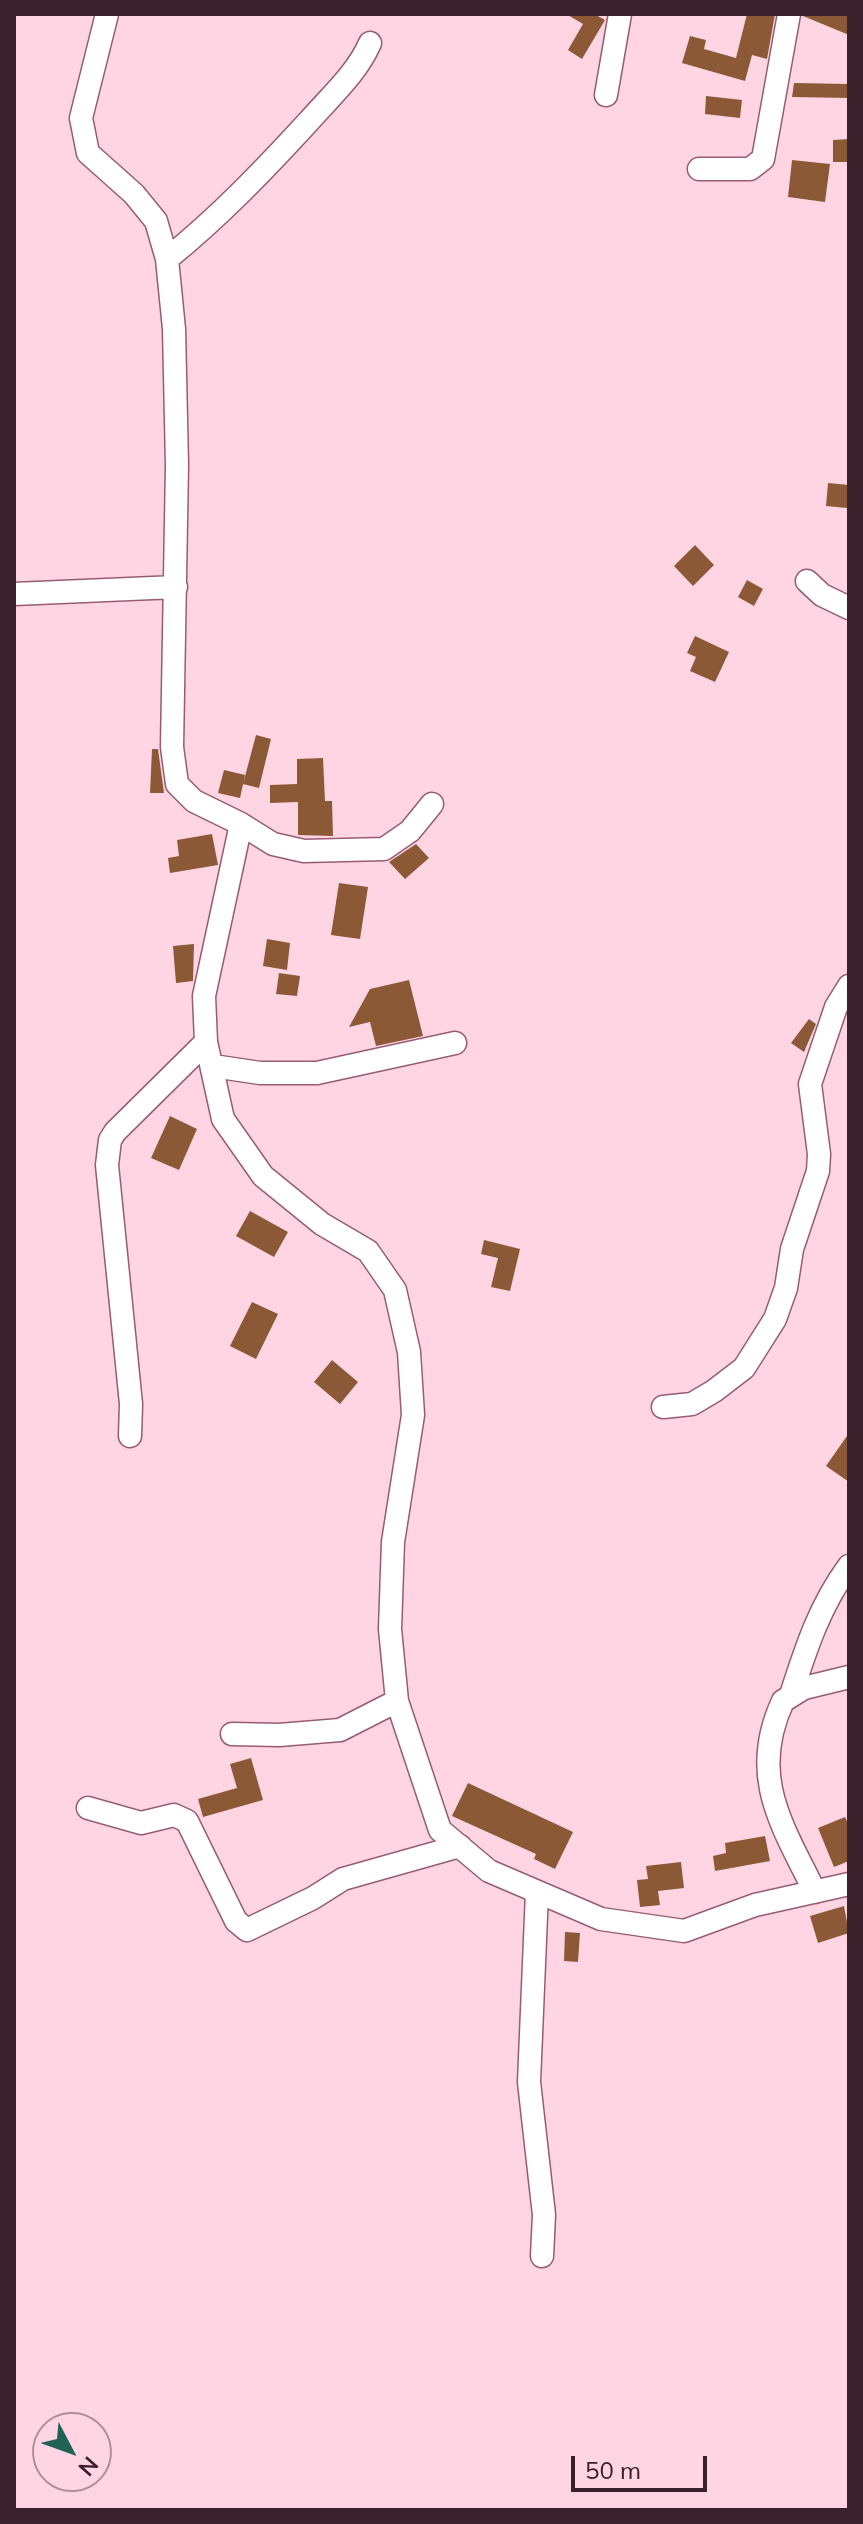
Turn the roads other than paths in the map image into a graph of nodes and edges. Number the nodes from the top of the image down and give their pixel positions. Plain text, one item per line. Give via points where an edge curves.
1 (107, 14) edge
2 (620, 14) edge
3 (789, 14) edge
4 (370, 43) dead end
5 (606, 95) dead end
6 (699, 169) dead end
7 (167, 259) junction
8 (807, 581) dead end
9 (176, 587) junction
10 (14, 594) edge
11 (849, 608) edge
12 (432, 804) dead end
13 (241, 824) junction
14 (849, 986) edge
15 (206, 1042) junction
16 (455, 1043) dead end
17 (213, 1066) junction
18 (663, 1407) dead end
19 (130, 1436) dead end
20 (849, 1566) edge
21 (849, 1677) edge
22 (791, 1695) junction
23 (397, 1701) junction
24 (232, 1734) dead end
25 (88, 1808) dead end
26 (460, 1846) junction
27 (849, 1884) edge
28 (537, 1892) junction
29 (815, 1892) junction
30 (542, 2256) dead end

1 - 7 street via 81,118 88,153 156,221
2 - 5 street
3 - 6 street via 763,159 750,169
4 - 7 street via 349,77 271,162 218,217
7 - 9 street via 174,329
8 - 11 street
9 - 10 street
9 - 13 street via 172,747 177,784 194,801
12 - 13 street via 410,831 384,849 304,851 273,844
13 - 15 street via 204,996
14 - 18 street via 836,1007 810,1084 818,1171 775,1319 744,1368 692,1404
15 - 17 street
15 - 19 street via 110,1140 107,1165
16 - 17 street via 317,1073
17 - 23 street via 223,1119 263,1176 322,1224 368,1251 395,1290 409,1352 413,1415 393,1542 390,1629
20 - 22 street via 813,1626
21 - 22 street
22 - 29 street via 775,1718 767,1772 782,1826
23 - 24 street via 340,1730
23 - 26 street via 440,1830
25 - 26 street via 141,1823 174,1815 187,1821 236,1921 247,1930 343,1879
26 - 28 street via 489,1871
27 - 29 street
28 - 29 street via 601,1919 684,1931 755,1905
28 - 30 street via 529,2082 544,2215

